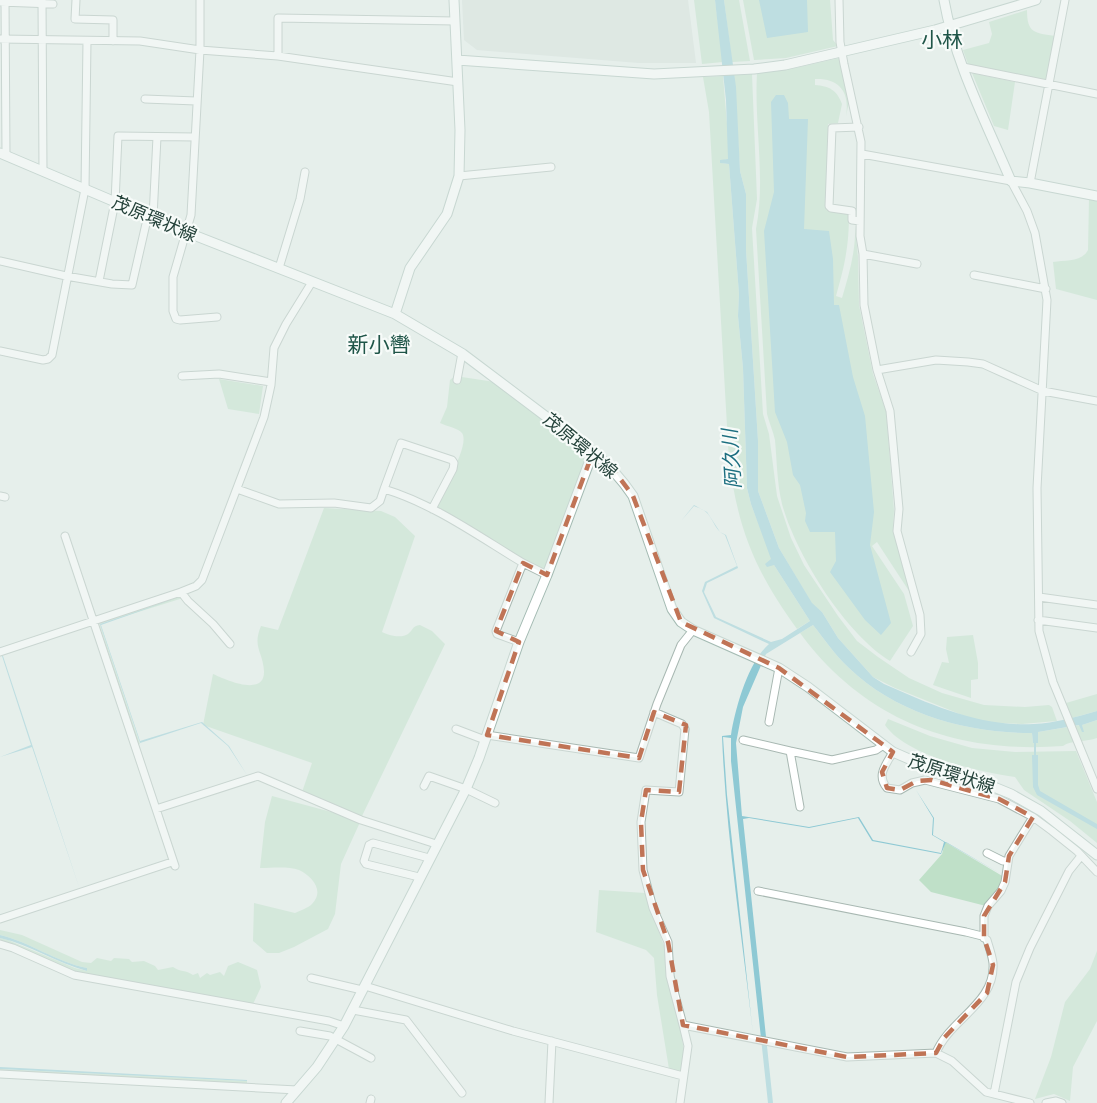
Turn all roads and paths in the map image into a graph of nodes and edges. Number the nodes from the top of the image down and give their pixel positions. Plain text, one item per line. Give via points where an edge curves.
1 (76, 0) edge
2 (200, 0) edge
3 (454, 0) edge
4 (839, 0) edge
5 (944, 0) edge
6 (1036, 0) edge
7 (1065, 0) edge
8 (4, 1) edge
9 (42, 2) edge
10 (53, 4) dead end
11 (455, 21) junction
12 (949, 26) junction
13 (3, 39) edge
14 (42, 40) junction
15 (87, 41) junction
16 (113, 41) junction
17 (200, 50) junction
18 (842, 52) junction
19 (278, 56) junction
20 (457, 60) junction
21 (963, 67) junction
22 (458, 82) junction
23 (1049, 85) junction
24 (1097, 94) edge
25 (145, 99) dead end
26 (196, 101) junction
27 (859, 127) junction
28 (157, 137) junction
29 (195, 137) junction
30 (3, 154) edge
31 (862, 154) junction
32 (551, 167) dead end
33 (43, 171) junction
34 (305, 172) dead end
35 (459, 176) junction
36 (1011, 181) junction
37 (1030, 183) junction
38 (85, 189) junction
39 (1097, 196) edge
40 (115, 202) junction
41 (151, 216) junction
42 (860, 221) junction
43 (186, 231) junction
44 (863, 254) junction
45 (0, 261) edge
46 (917, 264) dead end
47 (279, 268) junction
48 (974, 275) dead end
49 (66, 276) junction
50 (99, 281) junction
51 (312, 282) junction
52 (1046, 289) junction
53 (395, 314) junction
54 (217, 317) dead end
55 (0, 351) edge
56 (462, 353) junction
57 (877, 370) junction
58 (182, 376) dead end
59 (457, 380) dead end
60 (272, 382) junction
61 (1042, 391) junction
62 (1097, 401) edge
63 (593, 452) junction
64 (237, 489) junction
65 (384, 489) junction
66 (432, 509) junction
67 (65, 536) dead end
68 (523, 563) junction
69 (547, 575) junction
70 (181, 592) junction
71 (1039, 597) junction
72 (1097, 605) edge
73 (1038, 620) junction
74 (94, 621) junction
75 (1097, 628) edge
76 (693, 630) junction
77 (519, 642) junction
78 (230, 644) dead end
79 (0, 652) edge
80 (911, 652) dead end
81 (779, 668) junction
82 (654, 711) junction
83 (769, 722) dead end
84 (456, 729) dead end
85 (486, 738) junction
86 (743, 740) dead end
87 (882, 746) junction
88 (790, 752) junction
89 (893, 752) junction
90 (424, 786) dead end
91 (466, 789) junction
92 (1097, 789) edge
93 (495, 803) dead end
94 (800, 807) dead end
95 (156, 809) junction
96 (1033, 817) junction
97 (436, 844) junction
98 (987, 853) dead end
99 (1097, 855) edge
100 (1081, 856) junction
101 (429, 858) junction
102 (1007, 861) junction
103 (1097, 872) edge
104 (419, 878) junction
105 (758, 891) dead end
106 (0, 919) edge
107 (984, 938) junction
108 (0, 944) edge
109 (311, 978) dead end
110 (364, 988) junction
111 (352, 1011) junction
112 (345, 1025) junction
113 (683, 1025) junction
114 (300, 1031) dead end
115 (336, 1040) junction
116 (552, 1041) junction
117 (936, 1053) junction
118 (371, 1058) dead end
119 (0, 1074) edge
120 (683, 1076) junction
121 (297, 1090) junction
122 (462, 1093) dead end
123 (994, 1094) junction
124 (286, 1103) edge
125 (549, 1103) edge
126 (680, 1103) edge
127 (1030, 1103) edge
128 (1046, 1103) edge
129 (1062, 1103) edge

1 - 16 street via 75,19 113,20
2 - 17 street
3 - 11 street
4 - 18 street
5 - 12 street
6 - 12 street
7 - 23 street
8 - 9 street
8 - 13 street
9 - 10 street
9 - 14 street
11 - 19 street via 278,18
11 - 20 street
12 - 18 street
12 - 21 street
13 - 14 street
13 - 30 street
14 - 15 street
14 - 33 street
15 - 16 street
15 - 38 street
16 - 17 street
17 - 19 street
17 - 26 street
18 - 20 street via 785,65 702,72 629,73
18 - 27 street
19 - 22 street
20 - 22 street
21 - 23 street
21 - 36 street
22 - 35 street
23 - 24 street
23 - 37 street
25 - 26 street
26 - 29 street
27 - 31 street
27 - 42 street via 832,128 829,206 852,211 852,220
28 - 29 street
28 - 40 street via 118,136
28 - 41 street
29 - 43 street via 191,215
30 - 33 street, 茂原環状線
31 - 36 street
31 - 42 street
32 - 35 street
33 - 38 street, 茂原環状線
34 - 47 street
35 - 53 street via 447,214 414,258
36 - 37 street
36 - 52 street via 1035,233
37 - 39 street
38 - 40 street, 茂原環状線
38 - 49 street
40 - 41 street, 茂原環状線
40 - 50 street
41 - 43 street, 茂原環状線
41 - 50 street via 132,285
42 - 44 street
43 - 47 street, 茂原環状線
43 - 54 street via 173,277 174,316 180,320
44 - 46 street
44 - 57 street via 864,305
45 - 49 street
47 - 51 street, 茂原環状線
48 - 52 street
49 - 50 street
49 - 55 street via 48,359
51 - 53 street, 茂原環状線
51 - 60 street via 274,348
52 - 61 street
53 - 56 street, 茂原環状線
56 - 59 street
56 - 63 street, 茂原環状線
57 - 61 street via 936,360 984,364
57 - 80 street via 890,411 899,509 897,531 920,615 921,634
58 - 60 street via 219,374
60 - 64 street via 264,417
61 - 62 street
61 - 71 street via 1037,488
63 - 69 street
63 - 76 street, 茂原環状線 via 613,469 633,496 672,609
64 - 65 street via 279,504 334,503 371,508 380,501
64 - 70 street via 202,580
65 - 66 street
65 - 66 street via 401,443 452,460 453,469
66 - 68 street
67 - 74 street
68 - 69 street
68 - 77 street via 496,631
69 - 77 street
70 - 74 street
70 - 78 street
71 - 72 street
71 - 73 street
73 - 75 street
73 - 92 street via 1061,703
74 - 79 street
74 - 95 street
76 - 81 street, 茂原環状線
76 - 82 street via 681,645
77 - 85 street
81 - 83 street
81 - 87 street, 茂原環状線
82 - 85 street via 639,758
82 - 113 street via 682,723 685,729 679,792 646,790 640,822 643,870 668,942 670,976
84 - 85 street
85 - 91 street
86 - 88 street
87 - 88 street via 837,759
87 - 89 street, 茂原環状線
88 - 94 street
89 - 96 street via 882,772 887,788 900,790 917,781 932,780 999,799
89 - 99 street, 茂原環状線 via 1011,794 1041,811
90 - 91 street via 429,776
91 - 93 street
91 - 97 street
95 - 97 street via 258,776 361,820
95 - 106 street via 173,864
96 - 100 street
96 - 102 street
97 - 101 street
98 - 102 street
100 - 103 street
100 - 123 street via 1069,871 1016,982
101 - 104 street
101 - 104 street via 373,843 369,846 366,864
102 - 107 street via 1005,882 984,916
104 - 110 street
105 - 107 street
107 - 117 street via 993,965 987,993 944,1038
108 - 112 street via 74,975
109 - 110 street
110 - 111 street
110 - 116 street
111 - 112 street
111 - 122 street via 406,1020
112 - 115 street
113 - 117 street via 847,1057
113 - 120 street via 688,1047
114 - 115 street
115 - 118 street
115 - 121 street
116 - 120 street
116 - 125 street
117 - 123 street
119 - 121 street
120 - 126 street
121 - 124 street
123 - 127 street
128 - 129 street

